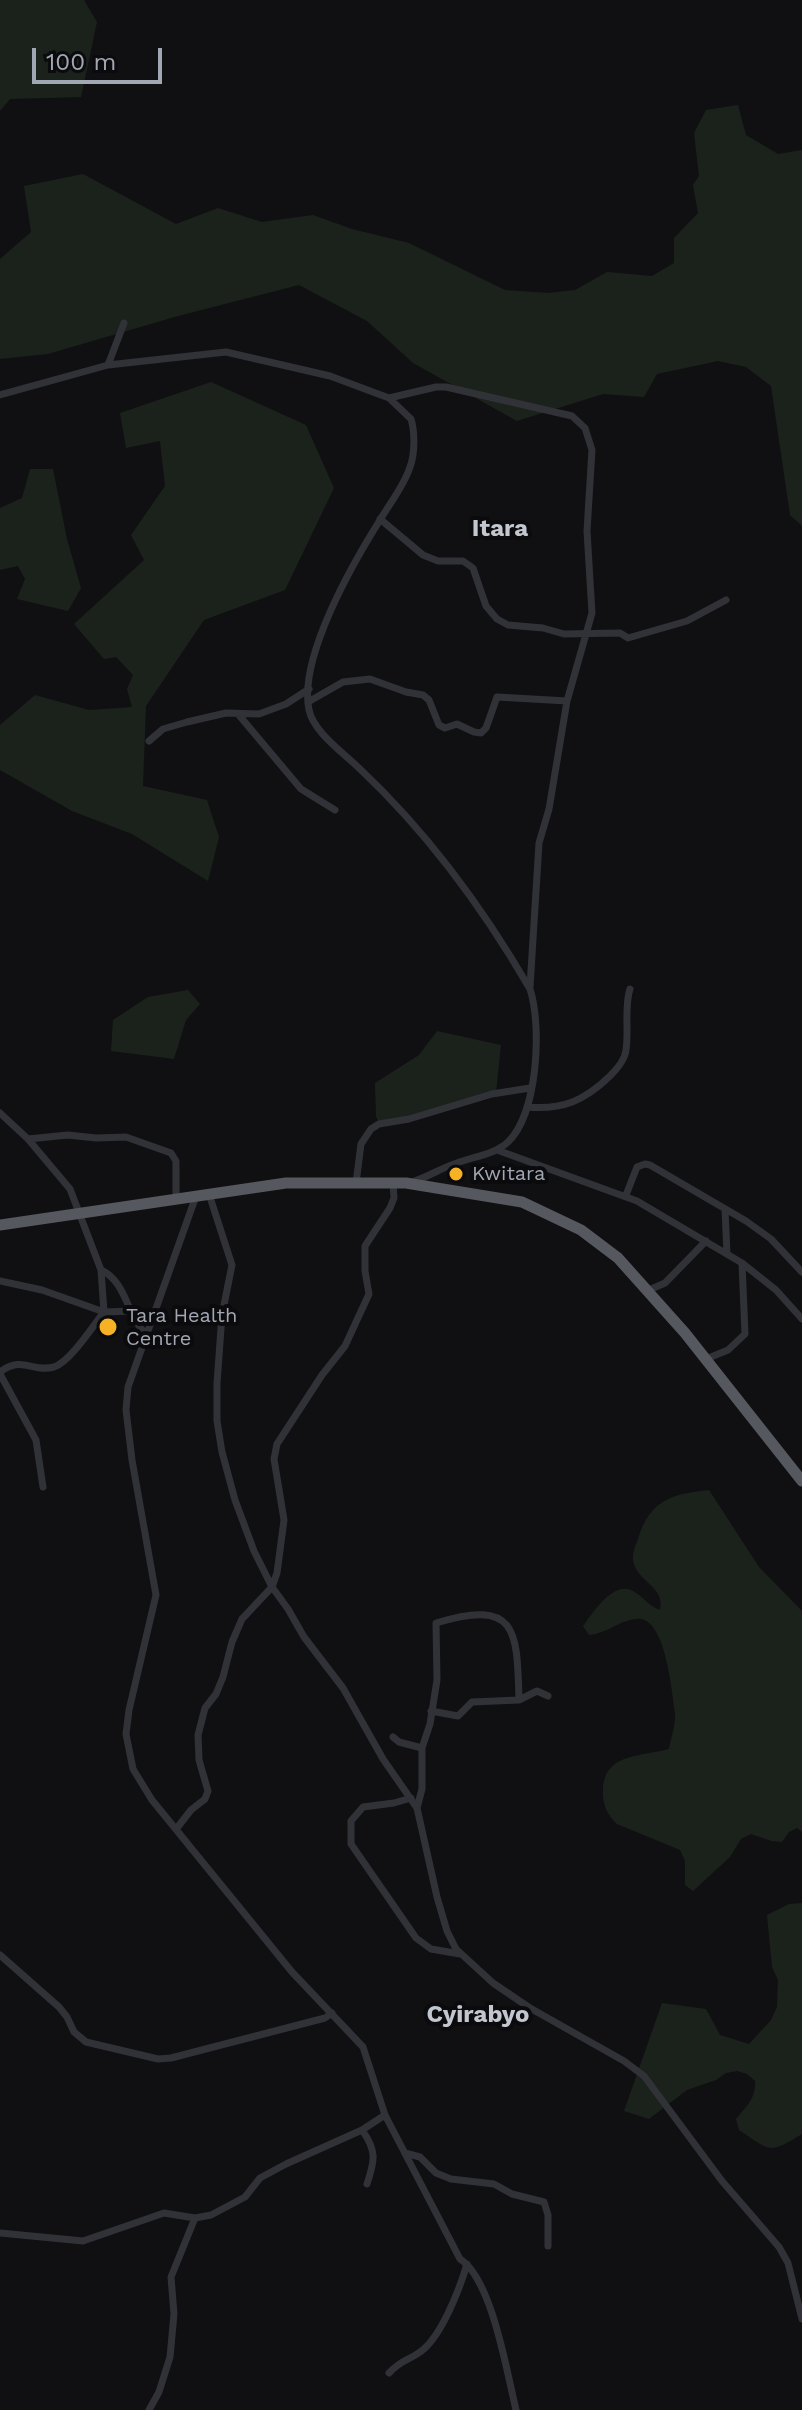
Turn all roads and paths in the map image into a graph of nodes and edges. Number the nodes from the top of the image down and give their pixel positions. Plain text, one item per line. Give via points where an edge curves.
1 (124, 323) dead end
2 (108, 365) junction
3 (0, 395) edge
4 (389, 398) junction
5 (380, 519) junction
6 (726, 600) dead end
7 (587, 635) junction
8 (309, 689) junction
9 (567, 701) junction
10 (308, 702) junction
11 (238, 714) junction
12 (149, 741) dead end
13 (335, 810) dead end
14 (530, 989) junction
15 (630, 989) dead end
16 (530, 1088) junction
17 (527, 1107) junction
18 (0, 1113) edge
19 (28, 1139) junction
20 (497, 1150) junction
21 (356, 1183) junction
22 (400, 1183) junction
23 (209, 1194) junction
24 (626, 1195) junction
25 (196, 1196) junction
26 (176, 1197) junction
27 (725, 1210) junction
28 (79, 1213) junction
29 (0, 1225) edge
30 (706, 1241) junction
31 (727, 1254) junction
32 (742, 1263) junction
33 (101, 1270) junction
34 (802, 1272) edge
35 (0, 1281) edge
36 (649, 1290) junction
37 (133, 1311) junction
38 (104, 1312) junction
39 (802, 1319) edge
40 (146, 1334) junction
41 (706, 1359) junction
42 (0, 1373) edge
43 (802, 1481) edge
44 (43, 1487) dead end
45 (272, 1587) junction
46 (548, 1696) dead end
47 (519, 1700) junction
48 (431, 1711) junction
49 (393, 1737) dead end
50 (422, 1748) junction
51 (411, 1798) junction
52 (417, 1808) junction
53 (177, 1828) junction
54 (0, 1955) edge
55 (461, 1955) junction
56 (332, 2013) junction
57 (385, 2115) junction
58 (362, 2130) junction
59 (405, 2153) junction
60 (367, 2184) dead end
61 (195, 2218) junction
62 (0, 2233) edge
63 (548, 2246) dead end
64 (467, 2264) junction
65 (802, 2319) edge
66 (389, 2373) dead end
67 (149, 2410) edge
68 (516, 2410) edge

1 - 2 street
2 - 3 street
2 - 4 street via 226,352 330,376
4 - 5 street via 411,419 413,450 410,468
4 - 7 street via 446,387 572,416 585,428 592,450 587,531 592,613
5 - 7 street via 423,555 463,561 473,568 486,606 497,619
5 - 8 street via 322,630
6 - 7 street via 687,621 628,638 620,633
7 - 9 street
8 - 10 street
8 - 11 street via 259,714
9 - 10 street via 497,697 481,733 457,724 445,728 423,695 370,679 343,682
9 - 14 street via 539,843
10 - 14 street via 327,738 447,861
11 - 12 street via 163,729
11 - 13 street via 301,789
14 - 16 street via 537,1026
15 - 17 street via 626,1055 616,1069 580,1101 555,1108
16 - 17 street
16 - 21 street via 379,1124 361,1144
17 - 20 street via 513,1136
18 - 19 street
19 - 26 street via 126,1137 171,1153 176,1161
19 - 28 street via 70,1189
20 - 22 street
20 - 24 street
21 - 22 highway
21 - 23 highway via 286,1183
22 - 36 highway via 522,1202 550,1213 600,1242
22 - 45 street via 365,1246 369,1294 345,1346 277,1444 274,1459 284,1520
23 - 25 highway
23 - 45 street via 232,1265 222,1315 217,1421 240,1512
24 - 27 street via 637,1167 645,1164
24 - 30 street
25 - 26 highway
25 - 40 street
26 - 28 highway
27 - 31 street
27 - 34 street via 771,1239
28 - 29 highway
28 - 33 street
30 - 31 street
30 - 36 street via 665,1283
31 - 32 street
32 - 39 street
32 - 41 street via 745,1334 728,1350
33 - 37 street via 114,1277
33 - 38 street
35 - 38 street
36 - 41 highway
37 - 38 street
37 - 40 street
38 - 42 street via 63,1363 44,1369 21,1363
40 - 53 street via 126,1410 156,1595 126,1734 138,1778
41 - 43 highway
42 - 44 street via 36,1440
45 - 51 street
45 - 53 street via 236,1631 223,1677 205,1708 198,1735 208,1791
46 - 47 street via 537,1691
47 - 48 street via 472,1702 458,1716
47 - 48 street via 519,1652 513,1636 503,1620 473,1614 436,1623 437,1680
48 - 50 street
49 - 50 street
50 - 52 street
51 - 52 street
51 - 55 street via 363,1807 351,1821 351,1844 416,1938 431,1949
52 - 55 street via 447,1931
53 - 56 street via 292,1972
54 - 56 street via 59,2007 86,2042 158,2059
55 - 65 street via 530,2008 644,2076 779,2247
56 - 57 street via 363,2047
57 - 58 street
57 - 59 street
58 - 60 street via 374,2152
58 - 61 street via 286,2164 260,2178 245,2197
59 - 63 street via 451,2179 494,2184 544,2202
59 - 64 street
61 - 62 street via 164,2213 83,2241
61 - 67 street via 171,2277 170,2357
64 - 66 street via 422,2352 400,2361
64 - 68 street via 488,2299

